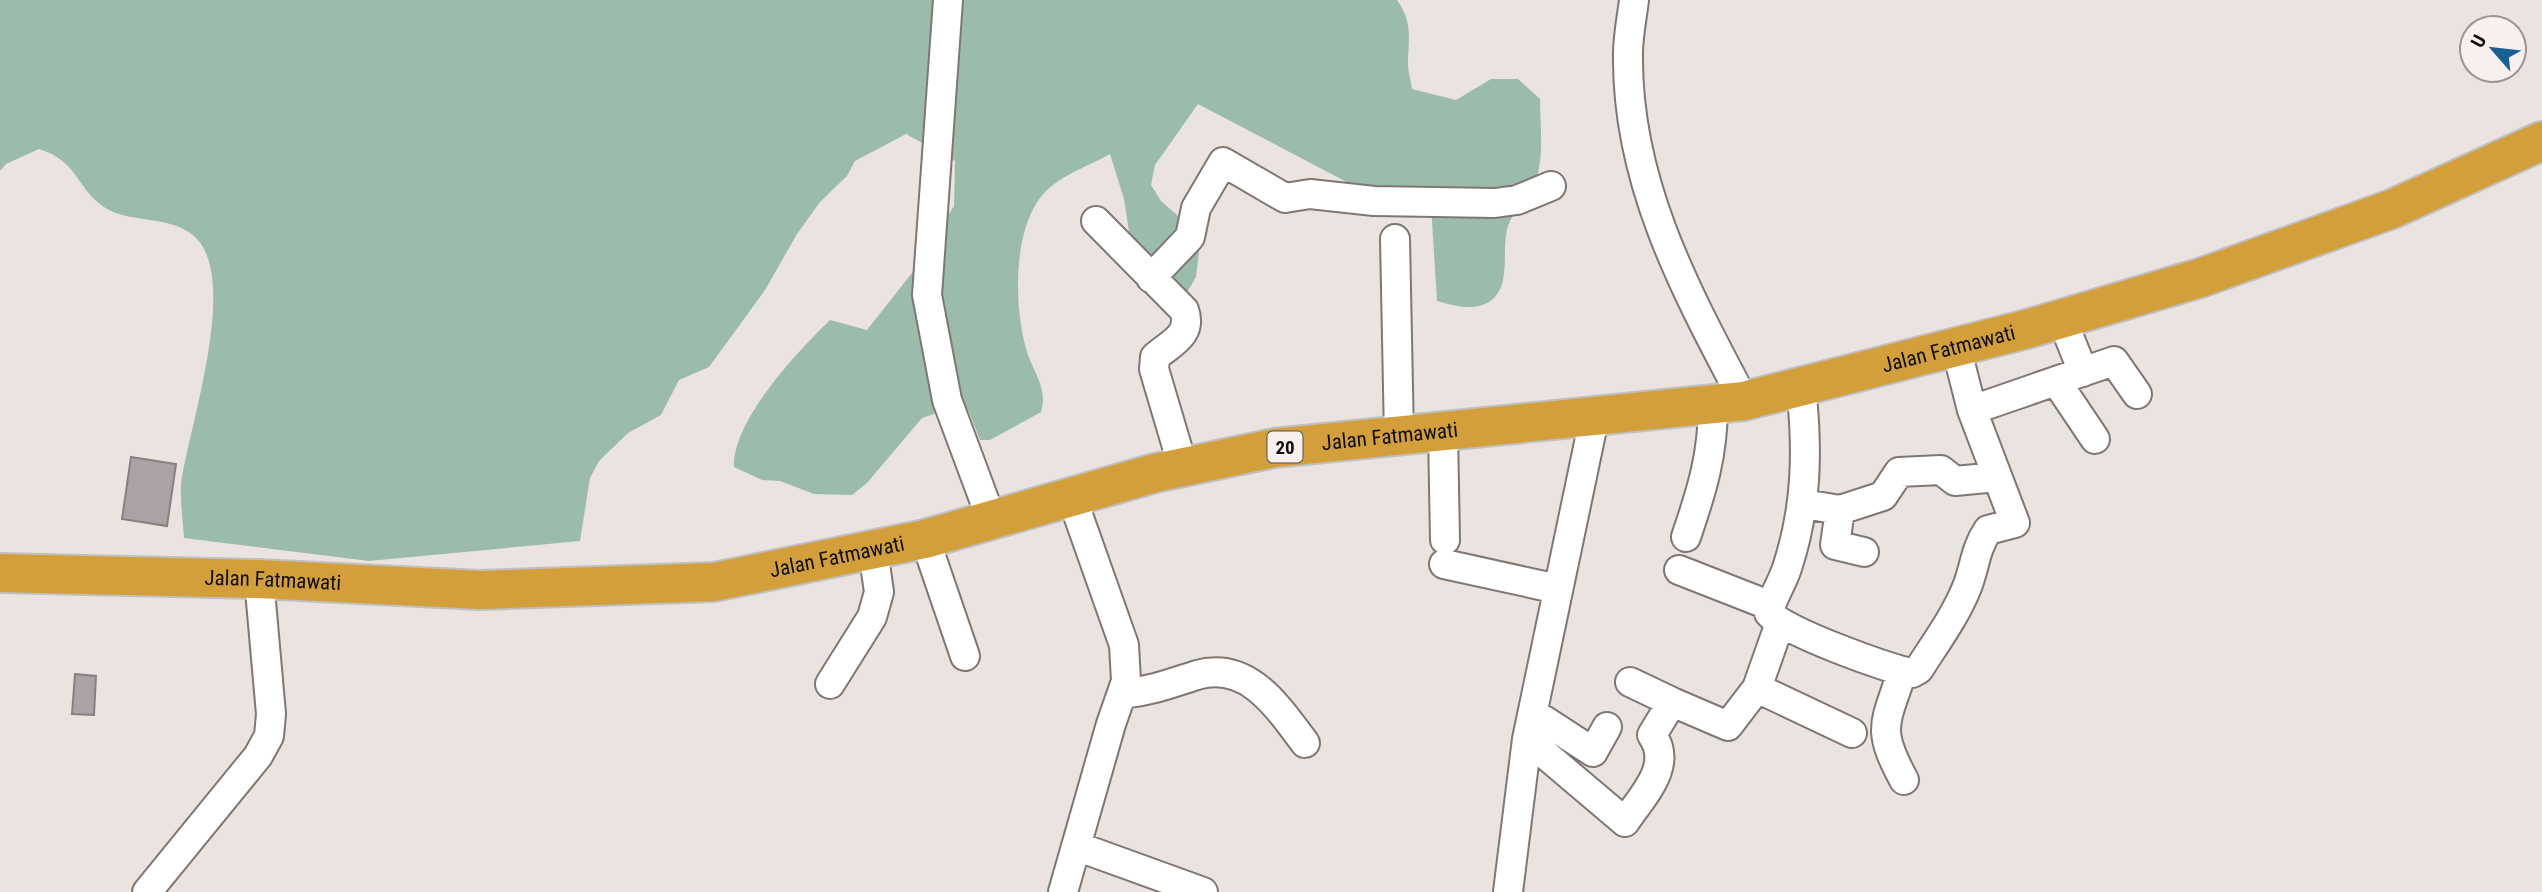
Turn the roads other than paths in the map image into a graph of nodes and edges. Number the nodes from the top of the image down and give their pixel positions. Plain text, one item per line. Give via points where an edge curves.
1 (948, 0) edge
2 (1634, 0) edge
3 (2542, 141) edge
4 (1551, 186) dead end
5 (1096, 221) dead end
6 (1395, 239) dead end
7 (1151, 278) junction
8 (2062, 319) junction
9 (1956, 347) junction
10 (2083, 372) junction
11 (2056, 381) junction
12 (1801, 387) junction
13 (2137, 394) dead end
14 (1728, 403) junction
15 (1972, 410) junction
16 (1594, 419) junction
17 (1443, 433) junction
18 (1399, 437) junction
19 (2095, 439) dead end
20 (1183, 467) junction
21 (1997, 477) junction
22 (1072, 498) junction
23 (1804, 504) junction
24 (1840, 510) junction
25 (992, 522) junction
26 (1686, 537) dead end
27 (925, 539) junction
28 (873, 550) junction
29 (1864, 552) dead end
30 (1679, 570) dead end
31 (0, 573) edge
32 (258, 579) junction
33 (1558, 589) junction
34 (1775, 614) junction
35 (965, 656) dead end
36 (1902, 672) junction
37 (1630, 681) dead end
38 (830, 684) dead end
39 (1757, 688) junction
40 (1123, 694) junction
41 (1672, 702) junction
42 (1530, 726) junction
43 (1607, 727) dead end
44 (1852, 733) dead end
45 (1305, 743) dead end
46 (1904, 780) dead end
47 (1076, 846) junction
48 (147, 892) edge
49 (1063, 892) edge
50 (1203, 892) edge
51 (1508, 892) edge

1 - 25 street via 927,295 947,400
2 - 14 street via 1628,53 1634,133 1646,190
3 - 8 highway, Jalan Fatmawati / 20 via 2392,209 2200,278
4 - 7 street via 1517,200 1495,203 1374,201 1310,194 1285,198 1223,162 1196,208 1190,237
5 - 7 street
6 - 18 street
7 - 20 street via 1184,310 1187,320 1178,340 1155,356 1154,369
8 - 9 highway, Jalan Fatmawati / 20
8 - 10 street
9 - 12 highway, Jalan Fatmawati / 20
9 - 15 street
10 - 11 street
10 - 13 street via 2115,361
11 - 15 street
11 - 19 street
12 - 14 highway, Jalan Fatmawati / 20
12 - 23 street via 1807,439
14 - 16 highway, Jalan Fatmawati / 20
14 - 26 street
15 - 21 street
16 - 17 highway, Jalan Fatmawati / 20
16 - 33 street
17 - 18 highway, Jalan Fatmawati / 20
17 - 33 street via 1444,552
18 - 20 highway, Jalan Fatmawati / 20 via 1274,449
20 - 22 highway, Jalan Fatmawati / 20
21 - 24 street via 1955,481 1941,471 1899,472 1884,496
21 - 36 street via 2015,523 1988,530 1950,624 1919,669
22 - 25 highway, Jalan Fatmawati / 20
22 - 40 street via 1124,645
23 - 24 street
23 - 34 street
24 - 29 street via 1835,545
25 - 27 highway, Jalan Fatmawati / 20
27 - 28 highway, Jalan Fatmawati / 20
27 - 35 street
28 - 32 highway, Jalan Fatmawati / 20 via 715,582 480,590
28 - 38 street via 879,592 872,617
30 - 34 street
31 - 32 highway, Jalan Fatmawati / 20
32 - 48 street via 271,714 269,736 258,756
33 - 42 street
34 - 36 street
34 - 39 street
36 - 46 street via 1884,729 1888,751
37 - 41 street
39 - 41 street via 1728,726
39 - 44 street
40 - 45 street via 1160,689 1198,675 1226,673 1255,684 1272,699
40 - 47 street
41 - 42 street via 1652,735 1662,755 1660,769 1625,822
42 - 43 street via 1593,752
42 - 51 street
47 - 49 street
47 - 50 street

